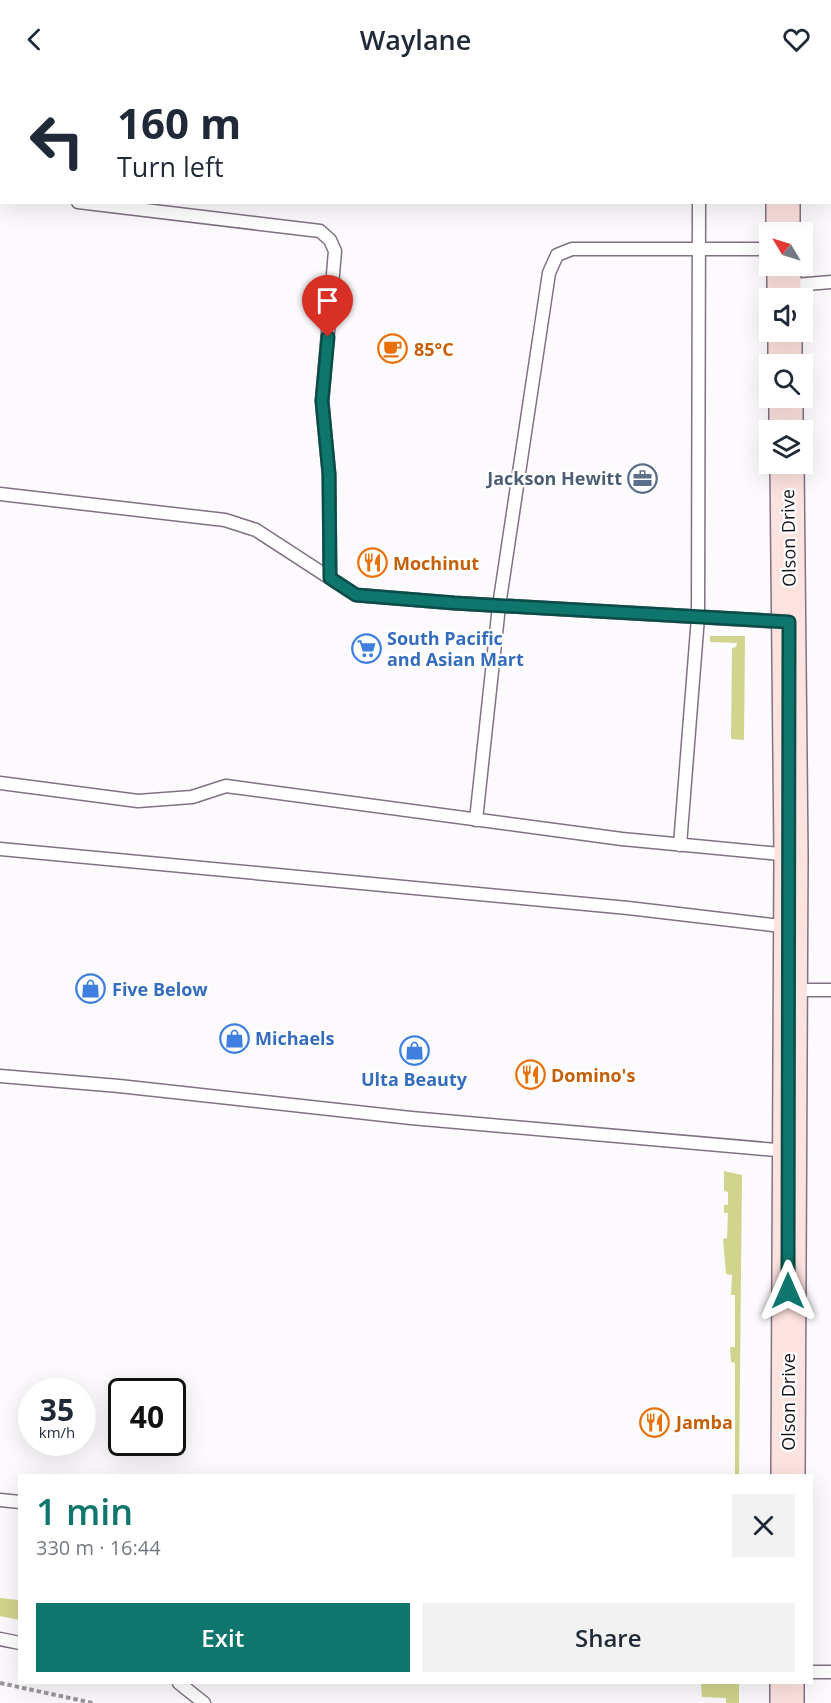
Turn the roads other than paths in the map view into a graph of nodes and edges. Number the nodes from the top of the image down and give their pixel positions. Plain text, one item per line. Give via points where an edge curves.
1 (114, 204) edge
2 (699, 204) edge
3 (783, 204) edge
4 (186, 208) edge
5 (783, 222) edge
6 (699, 249) junction
7 (759, 249) edge
8 (831, 282) edge
9 (784, 283) edge
10 (787, 474) edge
11 (0, 494) edge
12 (330, 578) junction
13 (499, 606) junction
14 (698, 617) junction
15 (789, 622) junction
16 (0, 783) edge
17 (476, 820) junction
18 (680, 845) junction
19 (0, 849) edge
20 (791, 855) junction
21 (790, 927) junction
22 (790, 990) junction
23 (831, 990) edge
24 (0, 1076) edge
25 (789, 1152) junction
26 (788, 1474) edge
27 (0, 1500) edge
28 (18, 1502) edge
29 (0, 1640) edge
30 (18, 1643) edge
31 (813, 1672) edge
32 (831, 1672) edge
33 (180, 1684) edge
34 (787, 1684) edge
35 (204, 1703) edge
36 (786, 1703) edge

1 - 4 lane
2 - 6 lane
3 - 5 street
4 - 12 lane via 320,231 335,251 322,401 329,474
6 - 7 lane
6 - 13 lane via 572,249 557,255 549,273
6 - 14 lane
8 - 9 lane
10 - 15 street, Olson Drive
11 - 12 lane via 225,520 256,530
12 - 13 lane via 356,595
13 - 14 lane
13 - 17 lane
14 - 15 lane
14 - 18 lane
15 - 20 street, Olson Drive
16 - 17 lane via 138,801 192,797 226,786
17 - 18 lane
18 - 20 lane
19 - 21 lane
20 - 21 street, Olson Drive
21 - 22 street, Olson Drive
22 - 23 lane
22 - 25 street, Olson Drive
24 - 25 lane
25 - 26 street, Olson Drive
27 - 28 lane
29 - 30 lane
31 - 32 lane
33 - 35 lane
34 - 36 street

